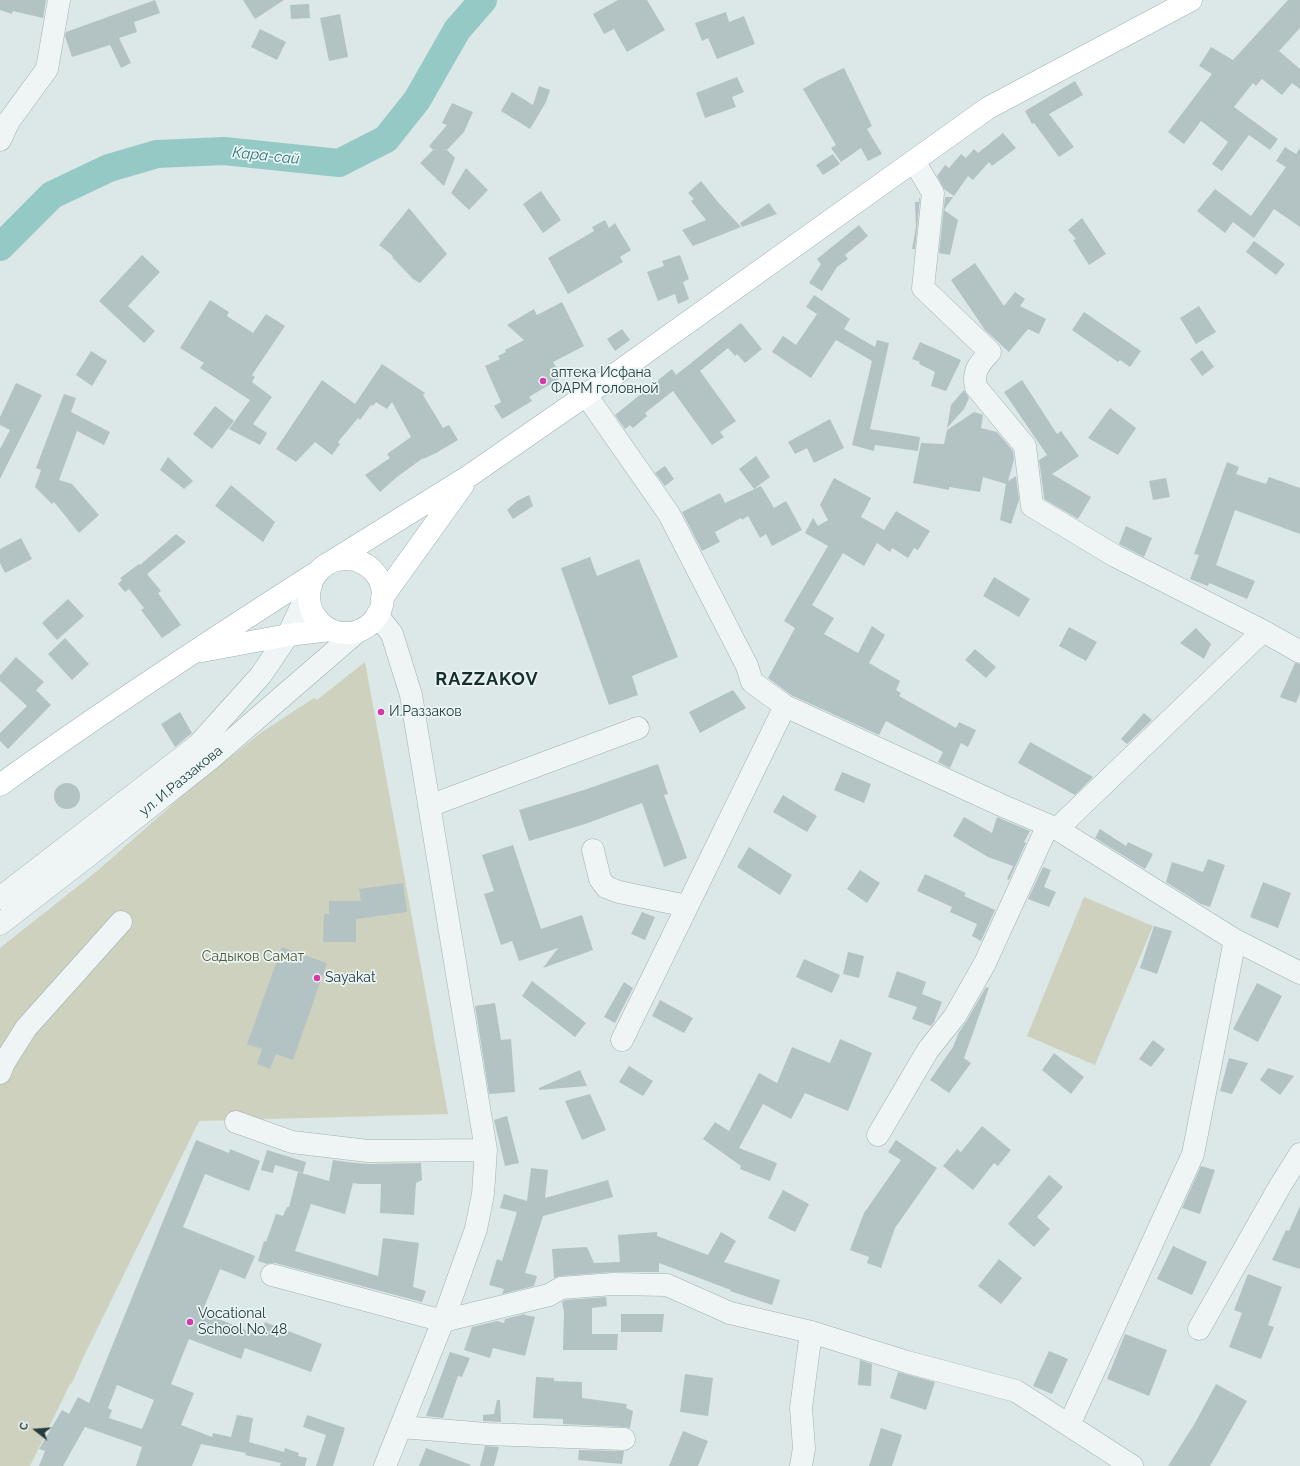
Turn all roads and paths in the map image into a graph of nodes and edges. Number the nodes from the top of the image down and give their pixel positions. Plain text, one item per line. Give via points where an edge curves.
1 (59, 0) edge
2 (1191, 0) edge
3 (0, 140) edge
4 (914, 161) junction
5 (586, 395) junction
6 (469, 476) junction
7 (319, 574) junction
8 (380, 607) junction
9 (331, 630) junction
10 (1263, 631) junction
11 (357, 632) junction
12 (288, 635) junction
13 (1300, 652) edge
14 (191, 653) junction
15 (785, 706) junction
16 (638, 728) dead end
17 (0, 785) edge
18 (429, 806) junction
19 (1052, 827) junction
20 (593, 850) dead end
21 (0, 898) edge
22 (687, 906) junction
23 (121, 922) dead end
24 (0, 924) edge
25 (1235, 940) junction
26 (1300, 973) edge
27 (622, 1040) dead end
28 (0, 1073) edge
29 (236, 1122) dead end
30 (878, 1135) dead end
31 (486, 1150) junction
32 (1300, 1154) edge
33 (272, 1275) dead end
34 (443, 1321) junction
35 (1199, 1329) dead end
36 (811, 1332) junction
37 (1069, 1425) junction
38 (401, 1427) junction
39 (624, 1439) dead end
40 (385, 1466) edge
41 (801, 1466) edge
42 (1132, 1466) edge

1 - 3 street via 47,69 9,121
2 - 4 main road via 988,108
4 - 5 main road
4 - 10 street via 933,193 923,288 990,352 978,366 974,380 976,387 1025,446 1032,506 1115,556
5 - 6 main road
5 - 15 street via 669,514 747,666 752,682
6 - 7 main road
6 - 8 main road
7 - 8 main road via 334,561 360,563 368,567 377,577 382,590
7 - 9 main road via 309,595 312,612 317,620
7 - 12 street, ул. И.Раззакова
7 - 14 main road
8 - 11 main road via 368,625
8 - 18 street via 392,634 411,695
9 - 11 main road
9 - 12 main road
10 - 13 street
10 - 19 street
11 - 24 street, ул. И.Раззакова via 209,760
12 - 14 main road
12 - 21 street, ул. И.Раззакова via 261,675 198,745
14 - 17 main road
15 - 19 street
15 - 22 street
16 - 18 street
18 - 31 street
19 - 25 street
19 - 30 street via 985,962 955,1016 928,1050
20 - 22 street via 600,879 606,887
22 - 27 street
23 - 28 street via 26,1028
25 - 26 street
25 - 37 street via 1193,1154
29 - 31 street via 292,1142 368,1151
31 - 34 street via 483,1194 476,1230
32 - 35 street
33 - 34 street
34 - 36 street via 549,1296 561,1288 613,1284 667,1285 730,1313
34 - 38 street
36 - 37 street via 907,1362 1016,1391
36 - 41 street via 801,1408 804,1448
37 - 42 street
38 - 39 street via 487,1434
38 - 40 street

